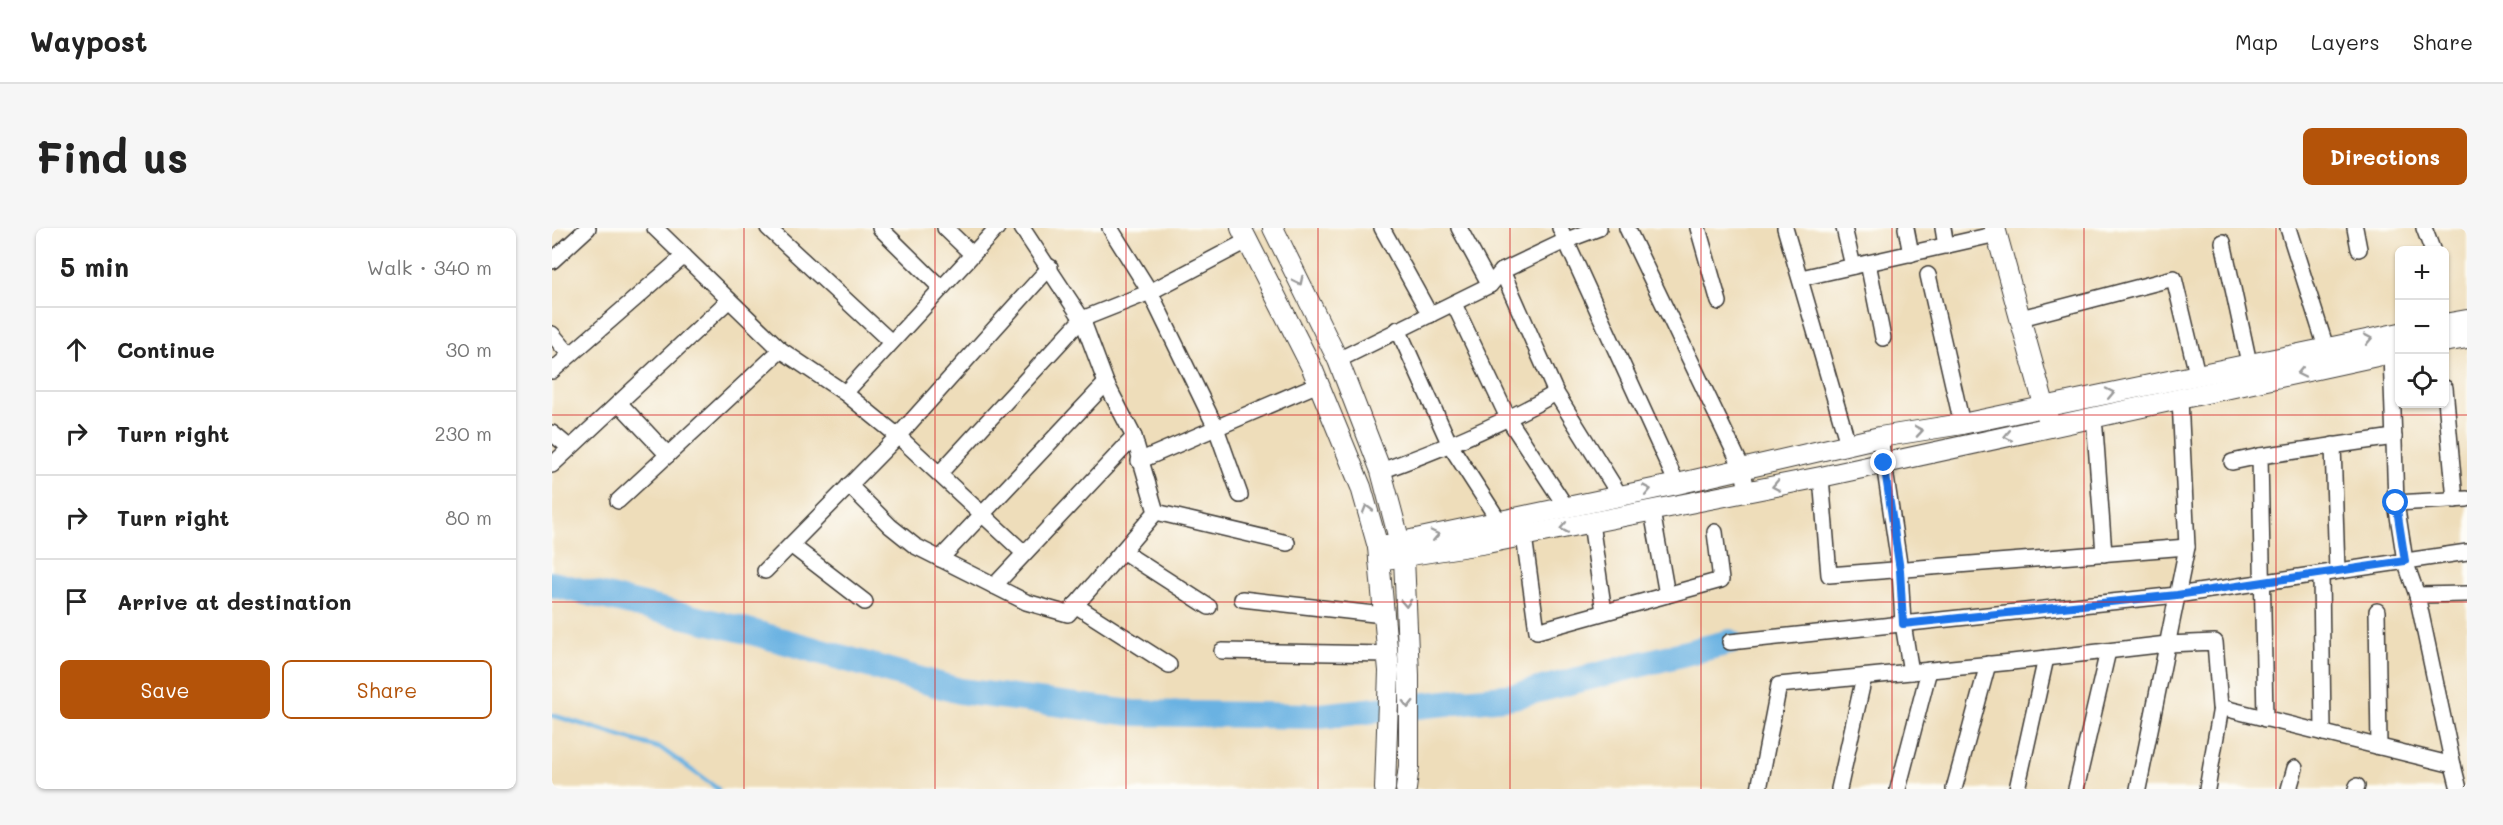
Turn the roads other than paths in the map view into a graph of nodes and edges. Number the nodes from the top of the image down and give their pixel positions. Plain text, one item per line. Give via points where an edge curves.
1 (588, 228) edge
2 (655, 228) edge
3 (768, 228) edge
4 (880, 228) edge
5 (945, 228) edge
6 (997, 228) edge
7 (1022, 228) edge
8 (1110, 228) edge
9 (1274, 228) edge
10 (1382, 228) edge
11 (1459, 228) edge
12 (1599, 228) edge
13 (1698, 228) edge
14 (1785, 228) edge
15 (1844, 228) edge
16 (1906, 228) edge
17 (1943, 228) edge
18 (2288, 228) edge
19 (2355, 228) edge
20 (2424, 228) edge
21 (1630, 229) edge
22 (1996, 231) edge
23 (1563, 234) edge
24 (1244, 235) edge
25 (2223, 242) dead end
26 (1946, 246) junction
27 (2431, 246) edge
28 (2359, 249) dead end
29 (1911, 254) junction
30 (972, 255) junction
31 (684, 256) junction
32 (552, 261) edge
33 (1861, 265) junction
34 (1050, 267) junction
35 (1502, 271) junction
36 (1928, 275) dead end
37 (1801, 278) junction
38 (1490, 285) junction
39 (941, 288) junction
40 (1150, 292) junction
41 (729, 300) junction
42 (1719, 302) dead end
43 (1454, 304) junction
44 (1430, 315) junction
45 (2021, 318) junction
46 (1083, 319) junction
47 (2467, 320) edge
48 (2449, 323) edge
49 (1398, 329) junction
50 (552, 334) edge
51 (2395, 335) edge
52 (1883, 338) dead end
53 (2467, 338) edge
54 (2449, 341) edge
55 (891, 342) junction
56 (781, 350) junction
57 (2395, 352) edge
58 (570, 355) junction
59 (2329, 357) junction
60 (1338, 360) junction
61 (2249, 363) junction
62 (552, 371) edge
63 (2197, 374) junction
64 (1106, 383) junction
65 (1318, 384) junction
66 (845, 393) junction
67 (1556, 393) junction
68 (2180, 399) junction
69 (619, 403) junction
70 (2045, 406) junction
71 (2448, 408) edge
72 (1509, 420) junction
73 (1962, 424) junction
74 (2050, 426) junction
75 (1216, 428) junction
76 (2095, 429) dead end
77 (552, 433) edge
78 (898, 436) junction
79 (1134, 437) junction
80 (1880, 437) junction
81 (2394, 437) junction
82 (1848, 444) junction
83 (1450, 445) junction
84 (2333, 445) junction
85 (570, 448) junction
86 (668, 455) junction
87 (2260, 456) junction
88 (1139, 461) junction
89 (2232, 462) dead end
90 (1884, 463) junction
91 (552, 465) edge
92 (1743, 470) junction
93 (1381, 471) junction
94 (939, 474) junction
95 (1821, 477) junction
96 (1677, 484) junction
97 (849, 485) junction
98 (1747, 492) junction
99 (1240, 495) dead end
100 (1620, 496) junction
101 (2461, 500) edge
102 (618, 501) dead end
103 (2396, 503) junction
104 (1566, 507) junction
105 (1652, 511) junction
106 (1156, 512) junction
107 (982, 513) junction
108 (1499, 521) junction
109 (1591, 523) junction
110 (1715, 532) dead end
111 (1524, 536) junction
112 (1287, 543) dead end
113 (791, 545) junction
114 (2187, 547) junction
115 (1402, 550) junction
116 (1122, 551) junction
117 (2467, 552) edge
118 (1024, 553) junction
119 (1379, 553) junction
120 (2104, 554) junction
121 (940, 559) junction
122 (2405, 561) junction
123 (1900, 570) junction
124 (765, 571) dead end
125 (2337, 572) junction
126 (2321, 574) junction
127 (2261, 583) junction
128 (994, 586) junction
129 (2467, 594) edge
130 (1667, 595) junction
131 (2177, 595) junction
132 (2417, 595) junction
133 (1242, 599) dead end
134 (865, 602) dead end
135 (1075, 605) junction
136 (1209, 607) dead end
137 (2377, 611) dead end
138 (1604, 612) junction
139 (1383, 615) junction
140 (1903, 624) junction
141 (1730, 642) dead end
142 (2167, 644) junction
143 (1222, 651) dead end
144 (2108, 651) junction
145 (2046, 658) junction
146 (1388, 662) junction
147 (1988, 664) junction
148 (1169, 665) dead end
149 (1929, 670) junction
150 (1911, 672) junction
151 (1864, 677) junction
152 (2220, 708) junction
153 (2265, 719) junction
154 (2323, 733) junction
155 (2379, 747) junction
156 (2453, 765) junction
157 (2295, 768) dead end
158 (1385, 789) edge
159 (1406, 789) edge
160 (1759, 789) edge
161 (1839, 789) edge
162 (1898, 789) edge
163 (1954, 789) edge
164 (2017, 789) edge
165 (2076, 789) edge
166 (2138, 789) edge
167 (2207, 789) edge
168 (2289, 789) edge
169 (2459, 789) edge

1 - 32 street
2 - 31 street
3 - 55 street
4 - 39 street
5 - 30 street
6 - 30 street
7 - 34 street
8 - 40 street
9 -> 60 street
10 - 44 street
11 - 38 street
12 - 23 street
13 - 42 street
14 - 37 street
15 - 33 street
16 - 29 street
17 - 26 street
18 - 59 street
19 - 28 street
20 - 27 street
21 - 92 street
22 - 26 street
22 - 45 street
23 - 35 street
23 - 96 street
24 - 40 street
24 - 65 street
25 - 61 street
26 - 29 street
29 - 33 street
30 - 39 street
31 - 41 street
31 - 58 street
33 - 37 street
33 - 52 street
34 - 46 street
34 - 78 street
35 - 38 street
35 - 67 street
36 - 73 street
37 - 82 street
38 - 43 street
39 - 55 street
40 - 46 street
40 - 75 street
41 - 56 street
41 - 69 street
43 - 44 street
43 - 72 street
44 - 49 street
45 - 63 street via 2174,278
45 - 70 street
46 - 64 street
46 - 94 street
47 - 48 street
49 - 60 street
49 - 83 street
50 - 58 street
59 -> 51 street
53 - 54 street
55 - 66 street
56 - 66 street
56 - 86 street
57 - 59 street
57 - 81 street
58 - 62 street
59 - 61 street
59 -> 68 street
60 - 93 street
61 - 63 street
70 -> 63 street
64 - 79 street
64 - 107 street
65 - 75 street
119 -> 65 street via 1361,487
66 - 78 street
67 - 72 street
67 - 100 street
68 - 74 street
68 - 114 street
69 - 85 street
69 - 86 street
70 - 73 street
70 - 74 street
71 - 101 street
72 - 83 street
72 - 104 street
80 -> 73 street
74 -> 90 street
75 - 88 street
75 - 99 street
76 - 120 street
77 - 85 street
78 - 94 street
78 - 97 street
79 - 88 street
79 - 118 street
80 - 82 street
80 - 90 street
81 - 84 street
81 - 103 street
82 - 92 street
83 - 93 street
83 - 108 street
84 - 87 street
84 - 125 street
85 - 91 street
86 - 102 street
87 - 89 street
87 - 127 street
88 - 106 street
90 - 95 street
90 - 123 street
92 - 96 street
92 - 98 street
93 - 115 street
94 - 107 street
95 -> 98 street
95 - 123 street via 1829,575
100 -> 96 street
97 - 113 street
97 - 121 street via 906,539
98 - 105 street
100 - 104 street
101 - 103 street
103 - 122 street
104 - 108 street
105 - 109 street
105 - 130 street
106 - 112 street
106 - 116 street
107 - 118 street
107 - 121 street
115 -> 108 street
109 -> 111 street
109 - 138 street
110 - 130 street via 1721,580
111 - 115 street
111 - 138 street via 1537,631
113 - 124 street
113 - 134 street
114 - 120 street
114 - 131 street
115 - 119 street
115 -> 159 street via 1409,675
116 - 135 street
116 - 136 street
117 - 122 street
118 - 128 street
119 - 139 street
120 - 123 street
121 - 128 street
122 - 125 street
122 - 132 street
123 - 140 street
125 - 126 street
126 - 127 street
126 - 154 street
127 - 131 street
127 - 153 street
128 - 135 street via 1026,602 1068,614
129 - 132 street
130 - 138 street
131 - 140 street
131 - 142 street
132 - 156 street
133 - 139 street
135 - 148 street
137 - 155 street
139 - 146 street
140 - 141 street
140 - 150 street
142 - 144 street
142 - 152 street via 2215,642
142 - 166 street
143 - 146 street
144 - 145 street
144 - 165 street
145 - 147 street
145 - 164 street
146 - 158 street
147 - 149 street
147 - 163 street
149 - 150 street
149 - 162 street
150 - 151 street
151 - 160 street via 1779,685
151 - 161 street
152 - 153 street
152 - 167 street
153 - 154 street
154 - 155 street
155 - 156 street
156 - 169 street
157 - 168 street

